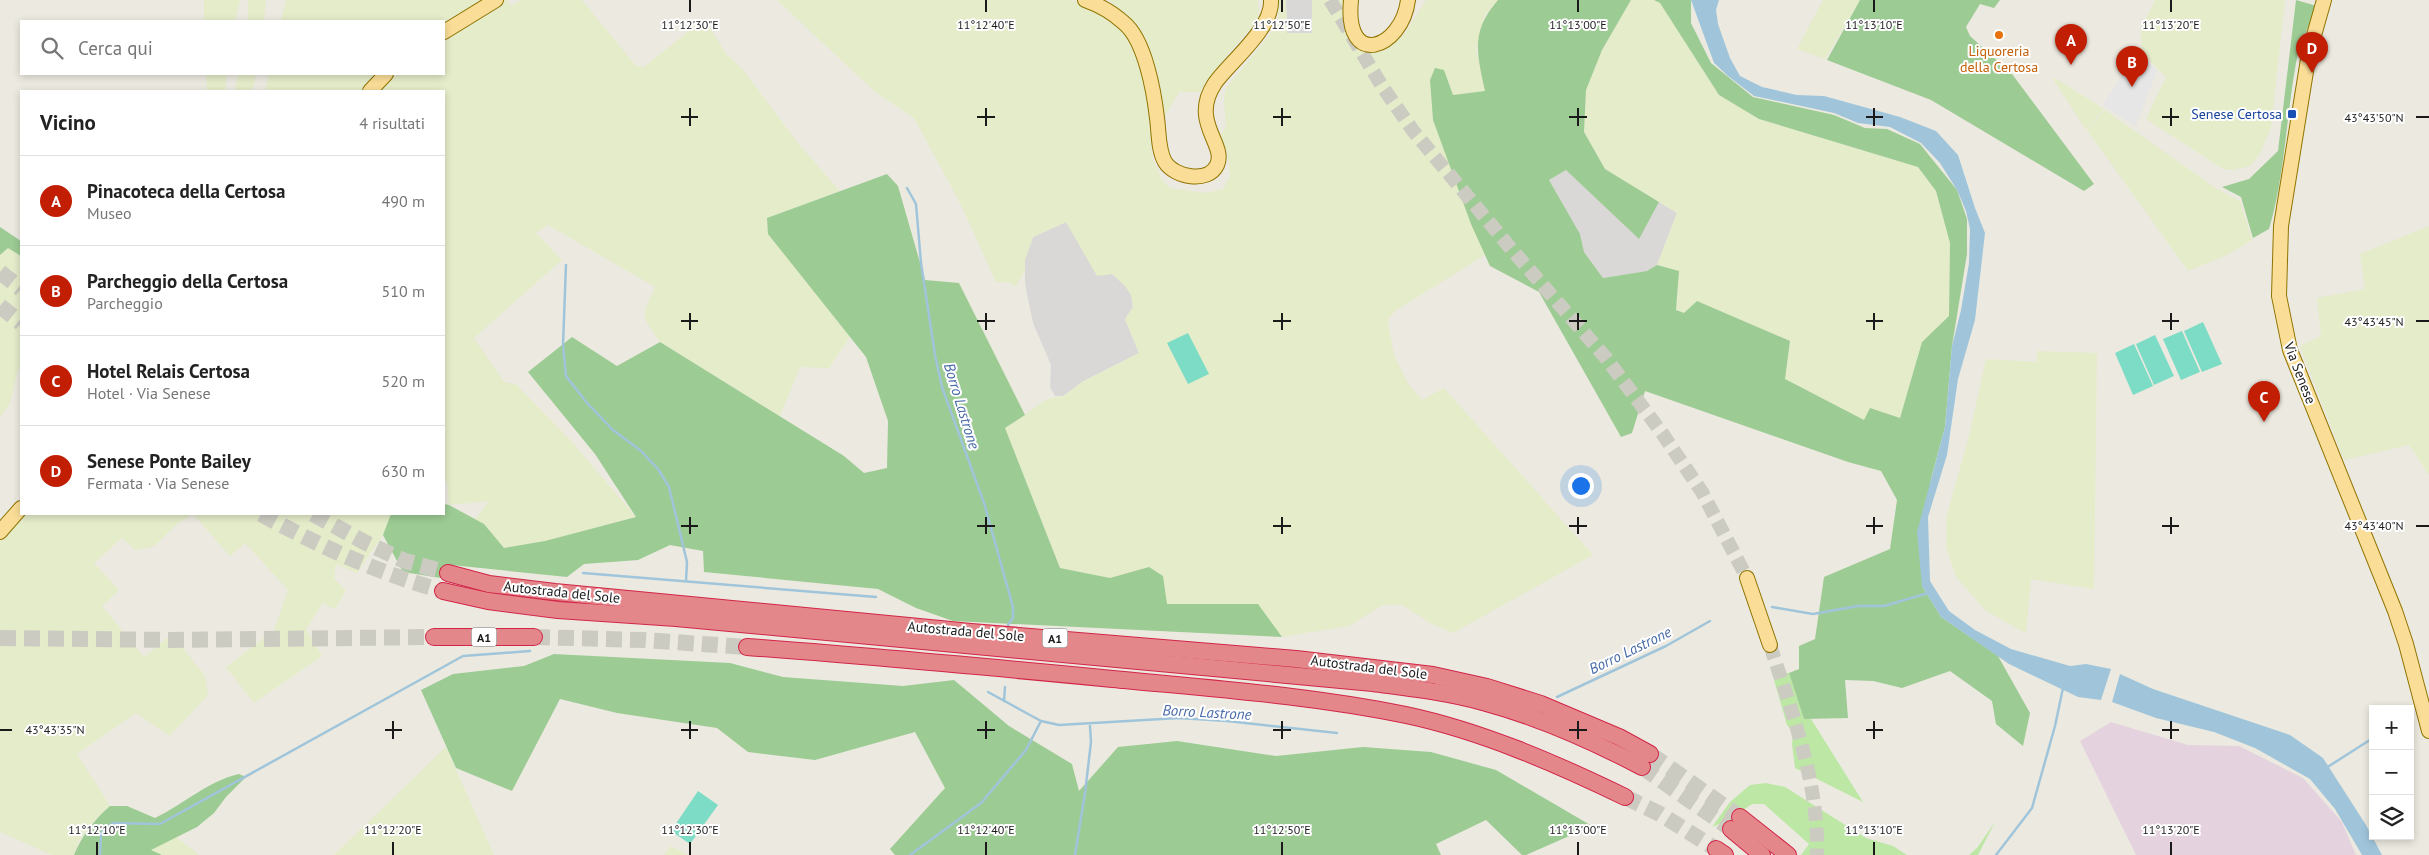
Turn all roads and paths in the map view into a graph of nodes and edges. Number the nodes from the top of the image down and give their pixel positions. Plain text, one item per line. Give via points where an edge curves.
1 (496, 0) edge
2 (1085, 0) edge
3 (1271, 0) edge
4 (1351, 0) edge
5 (1408, 0) edge
6 (2324, 0) edge
7 (445, 31) edge
8 (385, 75) edge
9 (371, 90) edge
10 (20, 509) edge
11 (0, 532) edge
12 (448, 573) tunnel mouth
13 (1747, 578) tunnel mouth
14 (442, 592) tunnel mouth
15 (534, 637) tunnel mouth
16 (434, 638) tunnel mouth
17 (1770, 645) tunnel mouth
18 (747, 647) tunnel mouth
19 (2429, 731) edge
20 (1625, 797) tunnel mouth
21 (1762, 855) edge
22 (1788, 855) edge

1 - 7 main road
2 - 3 main road via 1126,24 1142,51 1148,70 1161,153 1166,164 1175,172 1198,177 1214,170 1218,164 1206,125 1208,98 1219,78 1268,18
4 - 5 main road via 1354,38 1364,44 1375,44 1394,33 1401,26
6 - 19 main road, Via Senese via 2304,81 2281,226 2279,296 2290,350 2395,611
8 - 9 main road
10 - 11 main road
12 - 14 highway, Autostrada del Sole / A1 via 490,584 555,592 1306,660 1433,675 1541,704 1619,737 1646,760 1482,701 1411,688 876,636 558,610
13 - 17 main road
15 - 16 highway, A1
18 - 20 highway via 901,658 1271,695 1406,715 1502,745 1580,775
21 - 22 highway via 1735,823

